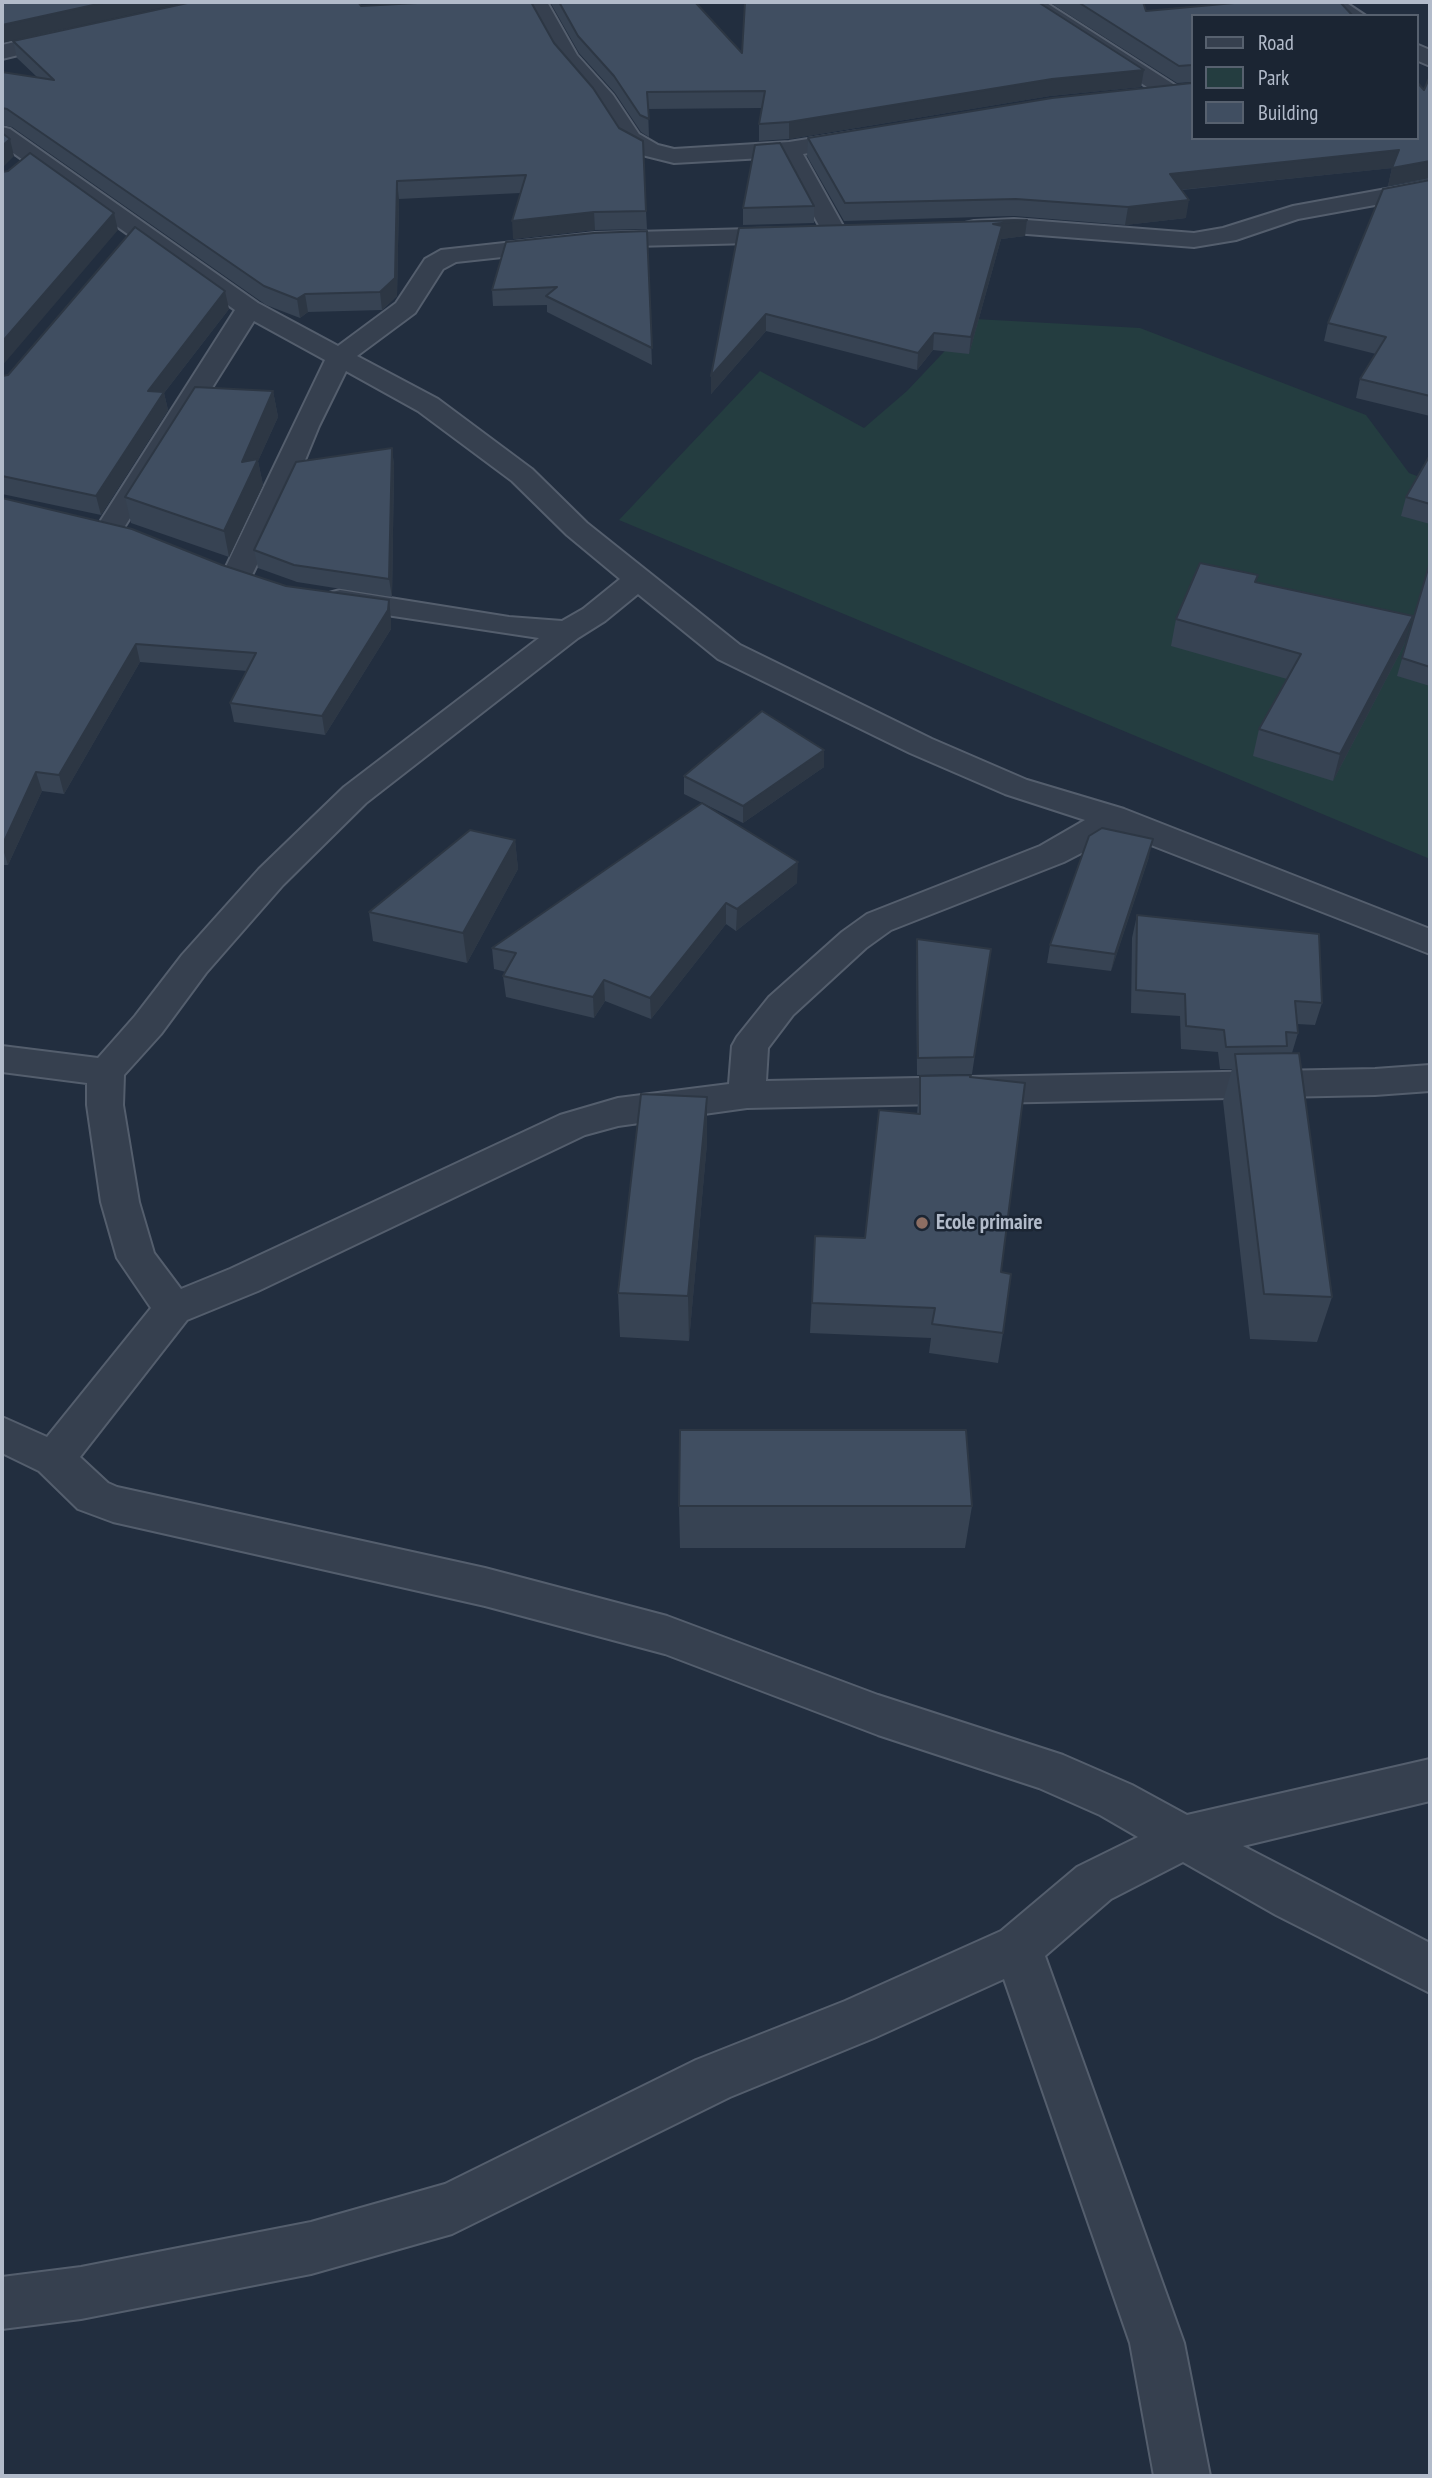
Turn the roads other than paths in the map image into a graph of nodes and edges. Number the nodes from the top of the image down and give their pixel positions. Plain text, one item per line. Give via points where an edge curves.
1 (536, 2) edge
2 (1031, 2) edge
3 (1330, 2) edge
4 (1351, 14) edge
5 (82, 33) edge
6 (2, 52) edge
7 (1182, 92) edge
8 (1132, 98) edge
9 (2, 134) edge
10 (886, 134) edge
11 (789, 149) junction
12 (1430, 188) edge
13 (946, 229) edge
14 (835, 233) junction
15 (861, 233) edge
16 (249, 308) junction
17 (340, 355) junction
18 (110, 529) edge
19 (236, 574) edge
20 (637, 580) junction
21 (314, 596) edge
22 (567, 631) junction
23 (1112, 817) junction
24 (1430, 942) edge
25 (2, 1059) edge
26 (106, 1072) junction
27 (1430, 1078) edge
28 (747, 1095) junction
29 (173, 1309) junction
30 (2, 1434) edge
31 (54, 1459) junction
32 (1430, 1780) edge
33 (1183, 1838) junction
34 (1018, 1948) junction
35 (1430, 1969) edge
36 (2, 2303) edge
37 (1182, 2476) edge

1 - 11 street via 568,58 590,80 630,139 640,145 674,156
2 - 7 street
3 - 4 street
5 - 6 street
7 - 8 street
9 - 16 street via 22,165 128,237
10 - 11 street
11 - 14 street
12 - 13 street via 1293,213 1227,235 1195,240 1014,226
14 - 15 street
14 - 17 street via 595,240 450,255 434,264 406,308
16 - 17 street
16 - 18 street
17 - 19 street
17 - 20 street via 428,405 522,475
20 - 22 street
20 - 23 street via 729,652 1016,788
21 - 22 street
22 - 26 street via 355,795 254,897
23 - 24 street
23 - 28 street via 1052,854 879,922 853,940 781,1006 750,1046
25 - 26 street
26 - 29 street via 104,1105 120,1202 136,1258
27 - 28 street
28 - 29 street via 618,1112 573,1125
29 - 31 street
30 - 31 street
31 - 33 street via 93,1496 113,1504 485,1587 667,1635 878,1715 1047,1770 1116,1800
32 - 33 street
33 - 34 street via 1094,1883
33 - 35 street
34 - 36 street via 857,2021 714,2078 452,2207 311,2248 81,2293
34 - 37 street via 1157,2343

